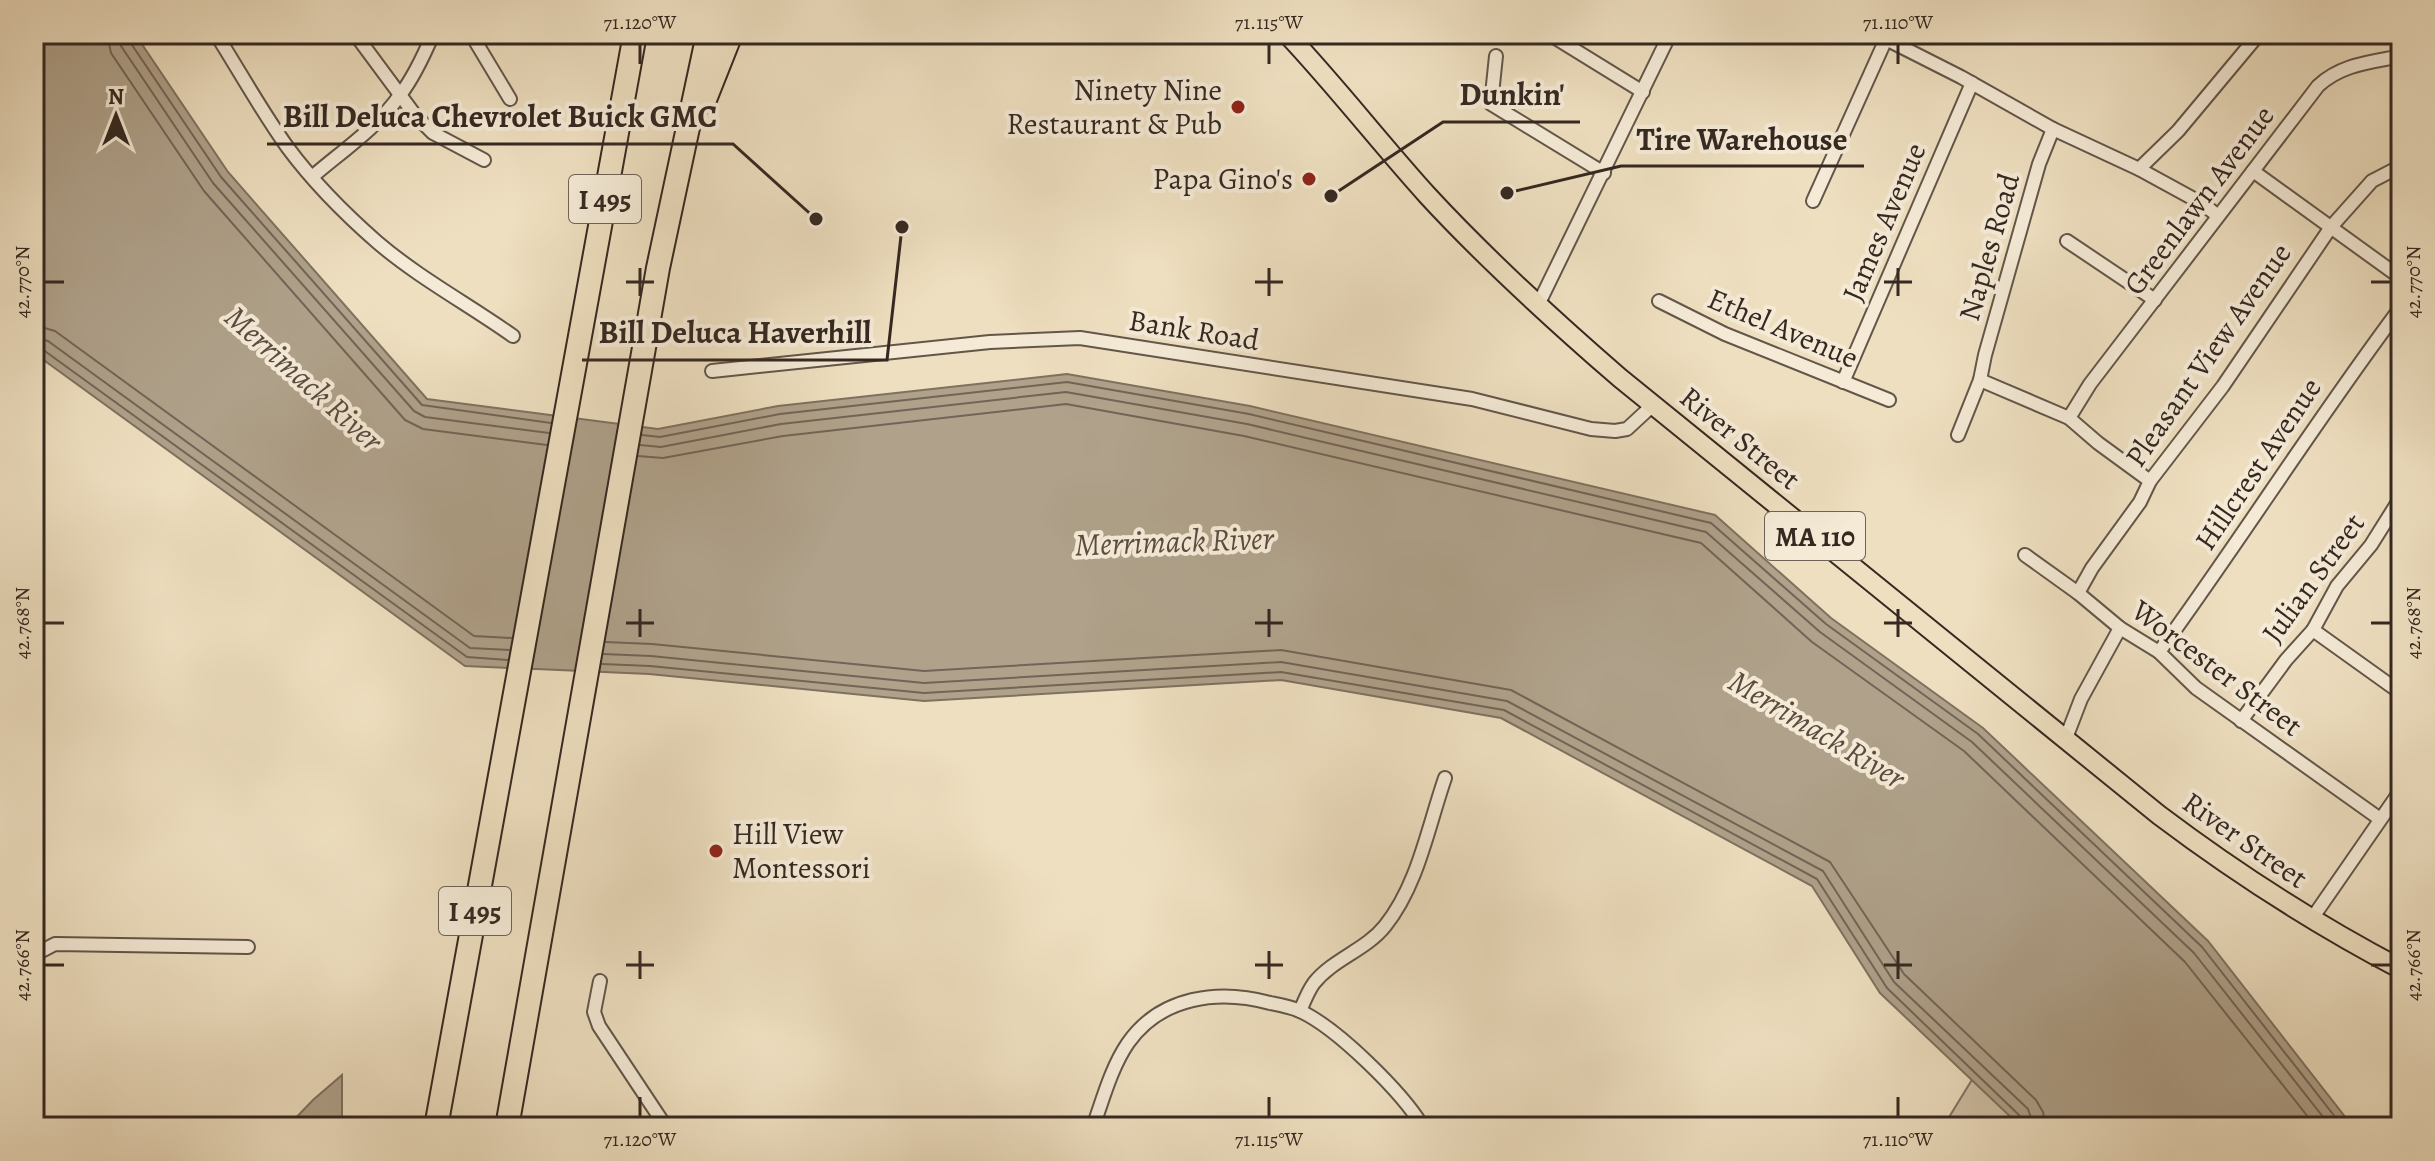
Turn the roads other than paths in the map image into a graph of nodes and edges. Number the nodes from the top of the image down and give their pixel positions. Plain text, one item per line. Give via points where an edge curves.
1 (216, 34) edge
2 (355, 34) edge
3 (433, 34) edge
4 (471, 34) edge
5 (635, 34) edge
6 (708, 34) edge
7 (731, 34) edge
8 (1287, 34) edge
9 (1549, 34) edge
10 (1670, 34) edge
11 (2259, 34) edge
12 (1881, 37) edge
13 (1496, 56) dead end
14 (2401, 56) edge
15 (1972, 83) junction
16 (1643, 92) junction
17 (401, 95) junction
18 (510, 99) dead end
19 (2053, 129) junction
20 (680, 158) junction
21 (484, 160) dead end
22 (2401, 166) edge
23 (2139, 169) junction
24 (2253, 171) junction
25 (1604, 173) junction
26 (312, 177) junction
27 (1813, 201) dead end
28 (2218, 216) junction
29 (2331, 227) junction
30 (2067, 241) dead end
31 (2401, 278) edge
32 (2155, 300) junction
33 (1659, 301) dead end
34 (1538, 305) junction
35 (2401, 307) edge
36 (513, 336) dead end
37 (712, 371) dead end
38 (1980, 380) junction
39 (1843, 382) junction
40 (1889, 400) dead end
41 (1654, 404) junction
42 (2069, 418) junction
43 (1958, 435) dead end
44 (2150, 481) junction
45 (2398, 502) dead end
46 (2025, 555) dead end
47 (2078, 593) junction
48 (2120, 628) junction
49 (2313, 630) junction
50 (2159, 652) junction
51 (2401, 693) edge
52 (2241, 721) junction
53 (2066, 738) junction
54 (1445, 778) dead end
55 (2401, 790) edge
56 (2380, 819) junction
57 (2311, 920) junction
58 (248, 947) dead end
59 (34, 955) edge
60 (2401, 969) edge
61 (600, 981) dead end
62 (1300, 1011) junction
63 (436, 1127) edge
64 (507, 1127) edge
65 (666, 1127) edge
66 (1093, 1127) edge
67 (1423, 1127) edge

1 - 26 street
2 - 17 street
3 - 17 street
4 - 18 street
5 - 63 highway, I 495
6 - 20 highway, I 495
7 - 20 highway
8 - 34 main road, River Street / MA 110 via 1429,197
9 - 16 street
10 - 16 street
11 - 23 street
12 - 15 street
12 - 27 street
13 - 25 street via 1491,104
14 - 24 street, Greenlawn Avenue via 2346,68 2325,79
15 - 19 street
15 - 39 street, James Avenue
16 - 25 street
17 - 21 street via 433,133
17 - 26 street via 368,131
19 - 23 street
19 - 38 street, Naples Road
20 - 64 highway, I 495
22 - 29 street, Pleasant View Avenue via 2372,181
23 - 28 street
24 - 28 street, Greenlawn Avenue
24 - 29 street
25 - 34 street
26 - 36 street via 378,242
28 - 32 street, Greenlawn Avenue
29 - 31 street
29 - 44 street, Pleasant View Avenue via 2223,386
30 - 32 street
32 - 42 street, Greenlawn Avenue
33 - 39 street, Ethel Avenue
34 - 41 main road, River Street / MA 110
35 - 50 street, Hillcrest Avenue
37 - 41 street, Bank Road via 990,342 1080,338 1472,399 1591,429 1627,429
38 - 42 street
38 - 43 street, Naples Road
39 - 40 street, Ethel Avenue
41 - 53 main road, River Street / MA 110
42 - 44 street
44 - 47 street, Pleasant View Avenue
45 - 49 street, Julian Street via 2337,586
46 - 47 street, Worcester Street
47 - 48 street, Worcester Street
48 - 50 street, Worcester Street
48 - 53 street via 2087,686
49 - 51 street
49 - 52 street, Julian Street
50 - 52 street, Worcester Street
52 - 56 street, Worcester Street
53 - 57 main road, River Street / MA 110 via 2213,855
54 - 62 street via 1404,899 1384,928 1313,984
55 - 56 street
56 - 57 street
57 - 60 main road, River Street / MA 110
58 - 59 street via 55,944
61 - 65 street via 594,1012 599,1026
62 - 66 street via 1247,996 1215,995 1176,1004 1129,1042
62 - 67 street via 1377,1074

